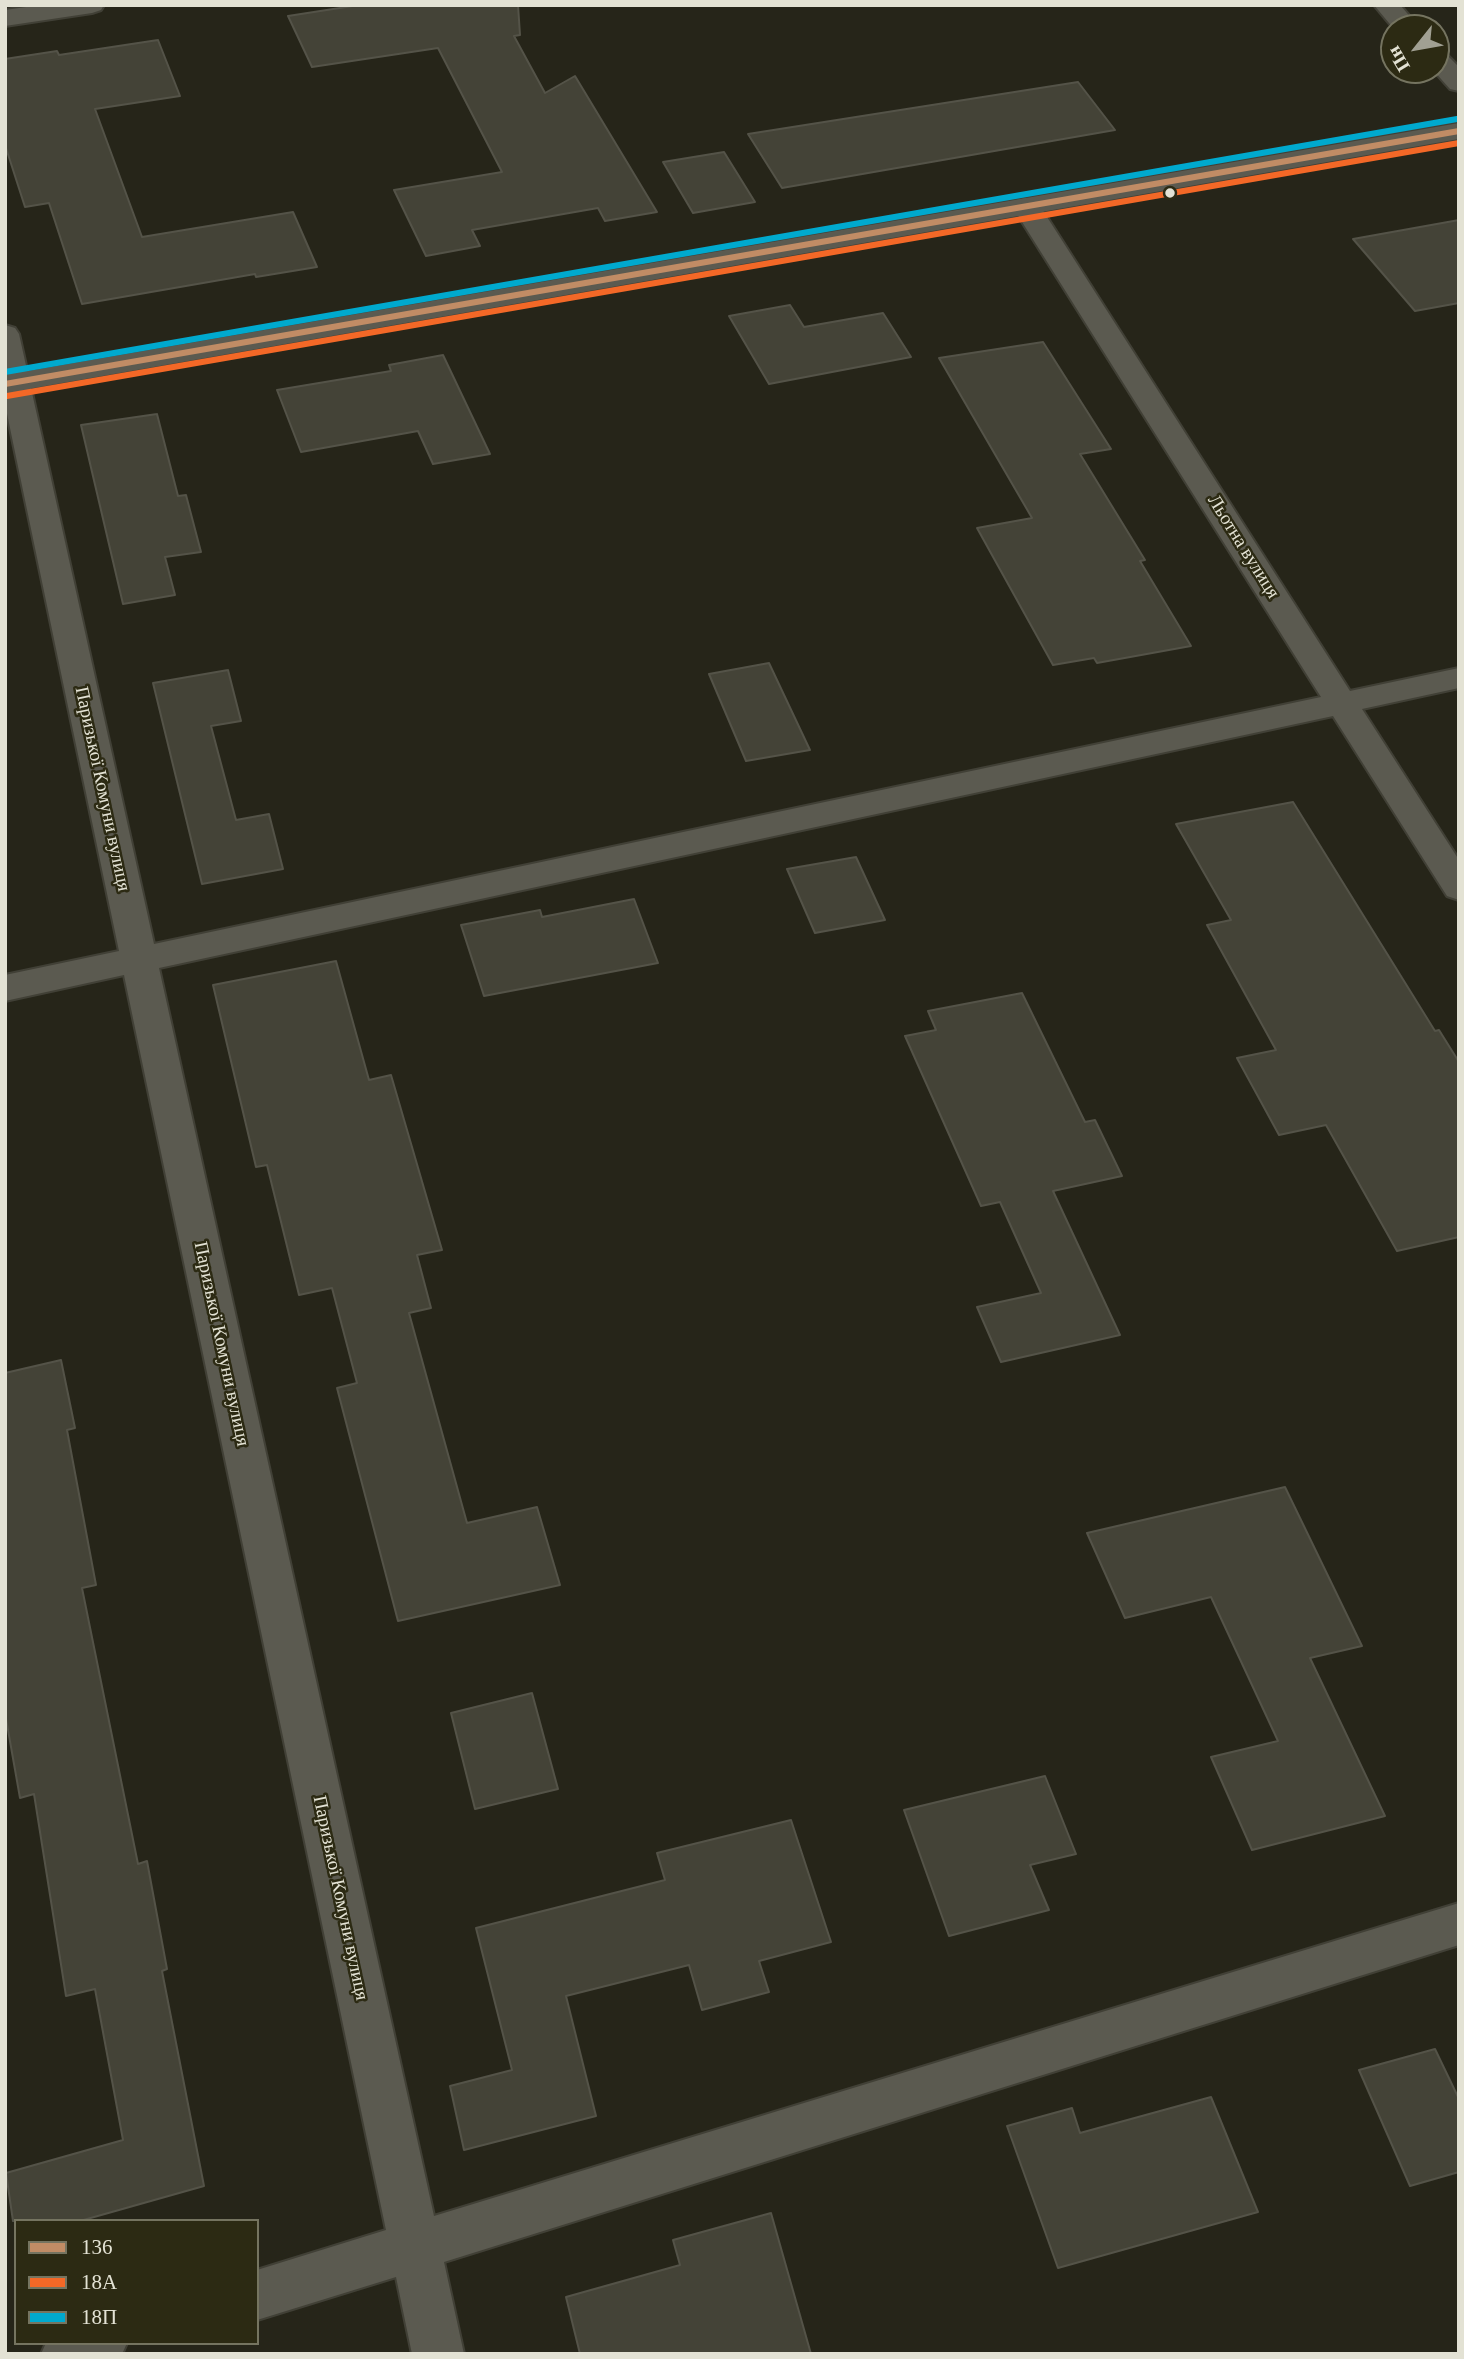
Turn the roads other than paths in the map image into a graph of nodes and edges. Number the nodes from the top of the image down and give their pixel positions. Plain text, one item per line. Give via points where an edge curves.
1 (92, 5) edge
2 (5, 18) edge
3 (1459, 131) edge
4 (1026, 206) junction
5 (5, 334) edge
6 (10, 383) edge
7 (1459, 678) edge
8 (1342, 703) junction
9 (1459, 888) edge
10 (139, 960) junction
11 (5, 988) edge
12 (1459, 1924) edge
13 (415, 2246) junction
14 (259, 2294) edge
15 (95, 2345) edge
16 (67, 2354) edge
17 (438, 2354) edge

1 - 2 street
3 - 4 street
4 - 6 street
4 - 8 street, Льотна вулиця
5 - 6 street, Паризької Комуни вулиця
6 - 10 street, Паризької Комуни вулиця
7 - 8 street
8 - 9 street, Льотна вулиця
8 - 10 street
10 - 11 street
10 - 13 street, Паризької Комуни вулиця
12 - 13 street
13 - 14 street
13 - 17 street, Паризької Комуни вулиця
15 - 16 street

